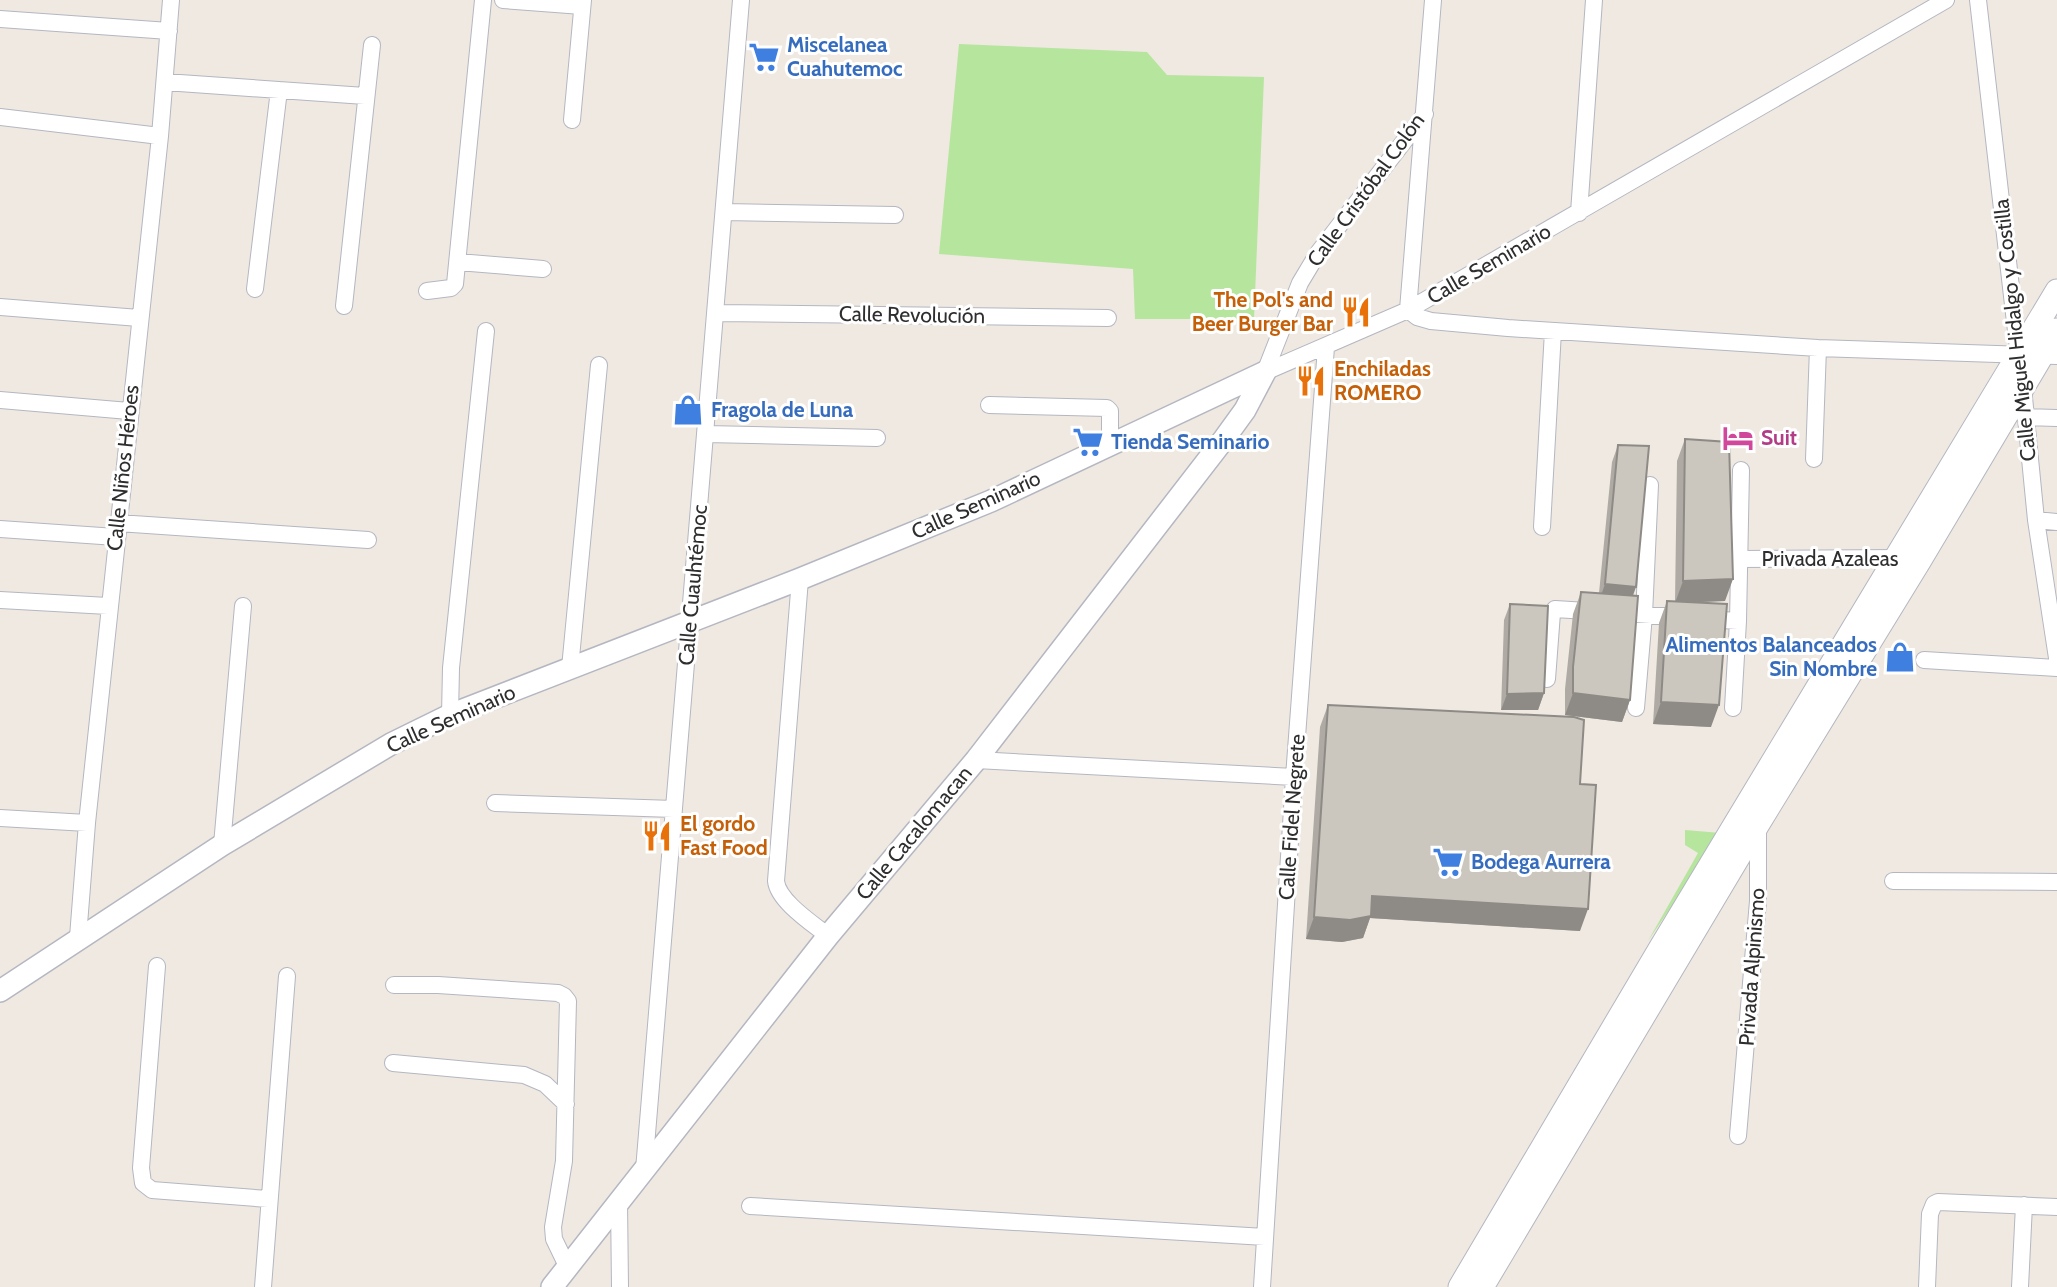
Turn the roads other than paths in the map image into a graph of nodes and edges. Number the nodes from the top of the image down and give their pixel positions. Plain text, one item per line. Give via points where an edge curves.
1 (171, 0) edge
2 (483, 0) edge
3 (503, 0) edge
4 (741, 0) edge
5 (1433, 0) edge
6 (1594, 0) edge
7 (1945, 0) edge
8 (1978, 0) edge
9 (582, 3) edge
10 (0, 19) edge
11 (169, 31) junction
12 (372, 45) dead end
13 (165, 82) junction
14 (279, 90) junction
15 (365, 96) junction
16 (1426, 113) junction
17 (0, 117) edge
18 (572, 120) dead end
19 (160, 136) junction
20 (725, 212) junction
21 (1579, 212) junction
22 (895, 215) dead end
23 (458, 262) junction
24 (543, 268) dead end
25 (254, 289) dead end
26 (427, 291) dead end
27 (2057, 291) edge
28 (344, 306) dead end
29 (0, 307) edge
30 (1408, 310) junction
31 (717, 313) junction
32 (139, 318) junction
33 (1108, 318) dead end
34 (2057, 330) edge
35 (486, 331) dead end
36 (1553, 331) junction
37 (1326, 347) junction
38 (1818, 348) junction
39 (2039, 355) edge
40 (599, 365) dead end
41 (1265, 372) junction
42 (2023, 387) junction
43 (0, 400) edge
44 (989, 405) dead end
45 (129, 411) junction
46 (2025, 417) junction
47 (2057, 418) edge
48 (706, 434) junction
49 (877, 438) dead end
50 (1110, 444) junction
51 (1814, 459) dead end
52 (1741, 470) dead end
53 (1650, 485) edge
54 (2036, 520) junction
55 (2057, 522) edge
56 (1542, 527) dead end
57 (0, 529) edge
58 (117, 530) junction
59 (368, 540) dead end
60 (1897, 558) junction
61 (1740, 559) junction
62 (1920, 560) junction
63 (800, 579) junction
64 (0, 600) edge
65 (108, 606) junction
66 (243, 606) dead end
67 (1644, 615) junction
68 (1738, 621) junction
69 (689, 622) junction
70 (2056, 642) edge
71 (1924, 660) dead end
72 (570, 668) junction
73 (2057, 668) edge
74 (1547, 679) edge
75 (1636, 708) dead end
76 (1733, 708) dead end
77 (450, 715) junction
78 (976, 760) junction
79 (1294, 777) junction
80 (1751, 798) junction
81 (495, 803) dead end
82 (674, 809) junction
83 (0, 818) edge
84 (87, 823) junction
85 (1758, 824) junction
86 (222, 845) junction
87 (1893, 881) dead end
88 (2057, 882) edge
89 (828, 936) junction
90 (79, 937) junction
91 (157, 967) dead end
92 (287, 976) dead end
93 (394, 985) dead end
94 (0, 990) edge
95 (393, 1063) dead end
96 (566, 1104) junction
97 (1738, 1136) dead end
98 (644, 1170) junction
99 (268, 1199) junction
100 (619, 1201) junction
101 (2024, 1205) junction
102 (750, 1206) dead end
103 (2057, 1207) edge
104 (1265, 1237) junction
105 (567, 1266) junction
106 (263, 1287) edge
107 (552, 1287) edge
108 (620, 1287) edge
109 (1262, 1287) edge
110 (1460, 1287) edge
111 (1482, 1287) edge
112 (1927, 1287) edge
113 (2020, 1287) edge

1 - 11 street, Calle Niños Héroes
2 - 23 street
3 - 9 street
4 - 20 street, Calle Cuauhtémoc
5 - 16 street, Calle Cristóbal Colón
6 - 21 street
7 - 21 street, Calle Seminario
8 - 39 street, Calle Miguel Hidalgo y Costilla
9 - 18 street
10 - 11 street
11 - 13 street, Calle Niños Héroes
12 - 15 street
13 - 14 street
13 - 19 street, Calle Niños Héroes
14 - 15 street
14 - 25 street
15 - 28 street
16 - 30 street
16 - 41 street, Calle Cristóbal Colón via 1318,253 1300,284
17 - 19 street
19 - 32 street, Calle Niños Héroes
20 - 22 street
20 - 31 street, Calle Cuauhtémoc
21 - 30 street, Calle Seminario
23 - 24 street
23 - 26 street via 454,287
27 - 39 main road
29 - 32 street
30 - 36 street via 1431,321
30 - 37 street, Calle Seminario
31 - 33 street, Calle Revolución
31 - 48 street, Calle Cuauhtémoc
32 - 45 street, Calle Niños Héroes
34 - 39 main road
35 - 77 street
36 - 38 street
36 - 56 street
37 - 41 street, Calle Seminario
37 - 79 street, Calle Fidel Negrete
38 - 39 street
38 - 51 street
39 - 42 main road
39 - 60 main road
40 - 72 street
41 - 50 street, Calle Seminario
41 - 78 street, Calle Cacalomacan via 1224,439
42 - 46 street, Calle Miguel Hidalgo y Costilla
42 - 62 main road
43 - 45 street
44 - 50 street via 1107,408
45 - 58 street, Calle Niños Héroes
46 - 47 street
46 - 54 street, Calle Miguel Hidalgo y Costilla
48 - 49 street
48 - 69 street, Calle Cuauhtémoc
50 - 63 street, Calle Seminario via 991,501
52 - 61 street
53 - 67 street
54 - 55 street
54 - 70 street, Calle Miguel Hidalgo y Costilla
57 - 58 street
58 - 59 street
58 - 65 street, Calle Niños Héroes
60 - 61 street, Privada Azaleas
60 - 62 street, Privada Azaleas
60 - 80 main road
61 - 68 street
62 - 85 main road
63 - 69 street, Calle Seminario
63 - 89 street via 776,881 782,897
64 - 65 street
65 - 84 street, Calle Niños Héroes
66 - 86 street
67 - 68 street
67 - 74 street via 1555,609
67 - 75 street
68 - 76 street
69 - 72 street, Calle Seminario
69 - 82 street, Calle Cuauhtémoc
71 - 73 street
72 - 77 street, Calle Seminario
77 - 86 street, Calle Seminario via 391,744
78 - 79 street
78 - 89 street, Calle Cacalomacan
79 - 104 street, Calle Fidel Negrete
80 - 85 street, Privada Alpinismo
80 - 110 main road
81 - 82 street
82 - 98 street, Calle Cuauhtémoc
83 - 84 street
84 - 90 street, Calle Niños Héroes
85 - 97 street, Privada Alpinismo via 1758,901
85 - 111 main road
86 - 90 street, Calle Seminario
87 - 88 street
89 - 98 street, Calle Cacalomacan
90 - 94 street, Calle Seminario
91 - 99 street via 143,1183 152,1190
92 - 99 street
93 - 96 street via 564,996 569,1009
95 - 96 street via 524,1075 545,1084
96 - 105 street via 564,1161 553,1227
98 - 100 street, Calle Cacalomacan
99 - 106 street
100 - 105 street, Calle Cacalomacan
100 - 108 street
101 - 103 street
101 - 112 street via 1942,1201 1934,1205
101 - 113 street
102 - 104 street
104 - 109 street, Calle Fidel Negrete
105 - 107 street, Calle Cacalomacan

